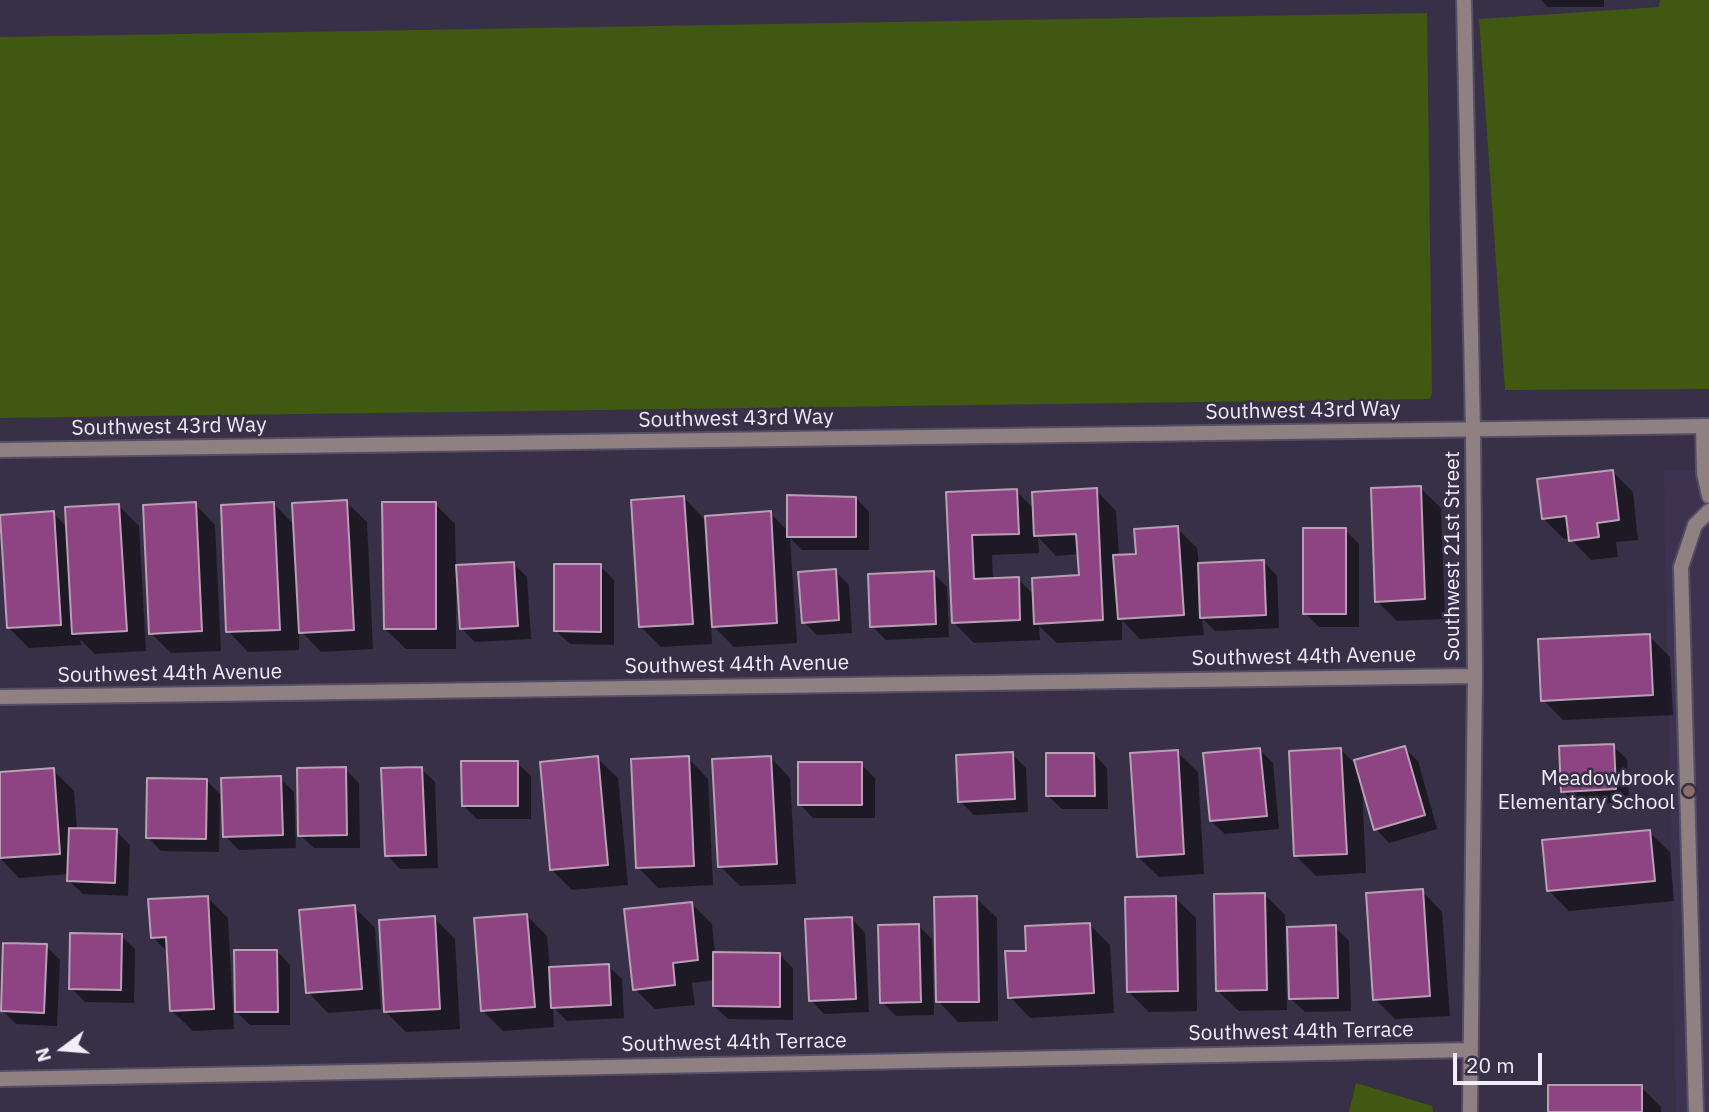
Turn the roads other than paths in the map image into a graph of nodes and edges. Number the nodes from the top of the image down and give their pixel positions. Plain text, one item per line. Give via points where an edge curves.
1 (1464, 0) edge
2 (1706, 426) edge
3 (1474, 429) junction
4 (0, 450) edge
5 (1709, 496) edge
6 (1709, 511) edge
7 (1475, 676) junction
8 (0, 697) edge
9 (1469, 1050) junction
10 (0, 1079) edge
11 (1470, 1112) edge
12 (1696, 1112) edge

1 - 3 street, Southwest 21st Street
2 - 3 street
2 - 5 street via 1704,474
3 - 4 street, Southwest 43rd Way
3 - 7 street, Southwest 21st Street
6 - 12 street via 1695,525 1681,567
7 - 8 street, Southwest 44th Avenue
7 - 9 street, Southwest 21st Street
9 - 10 street, Southwest 44th Terrace
9 - 11 street, Southwest 21st Street

